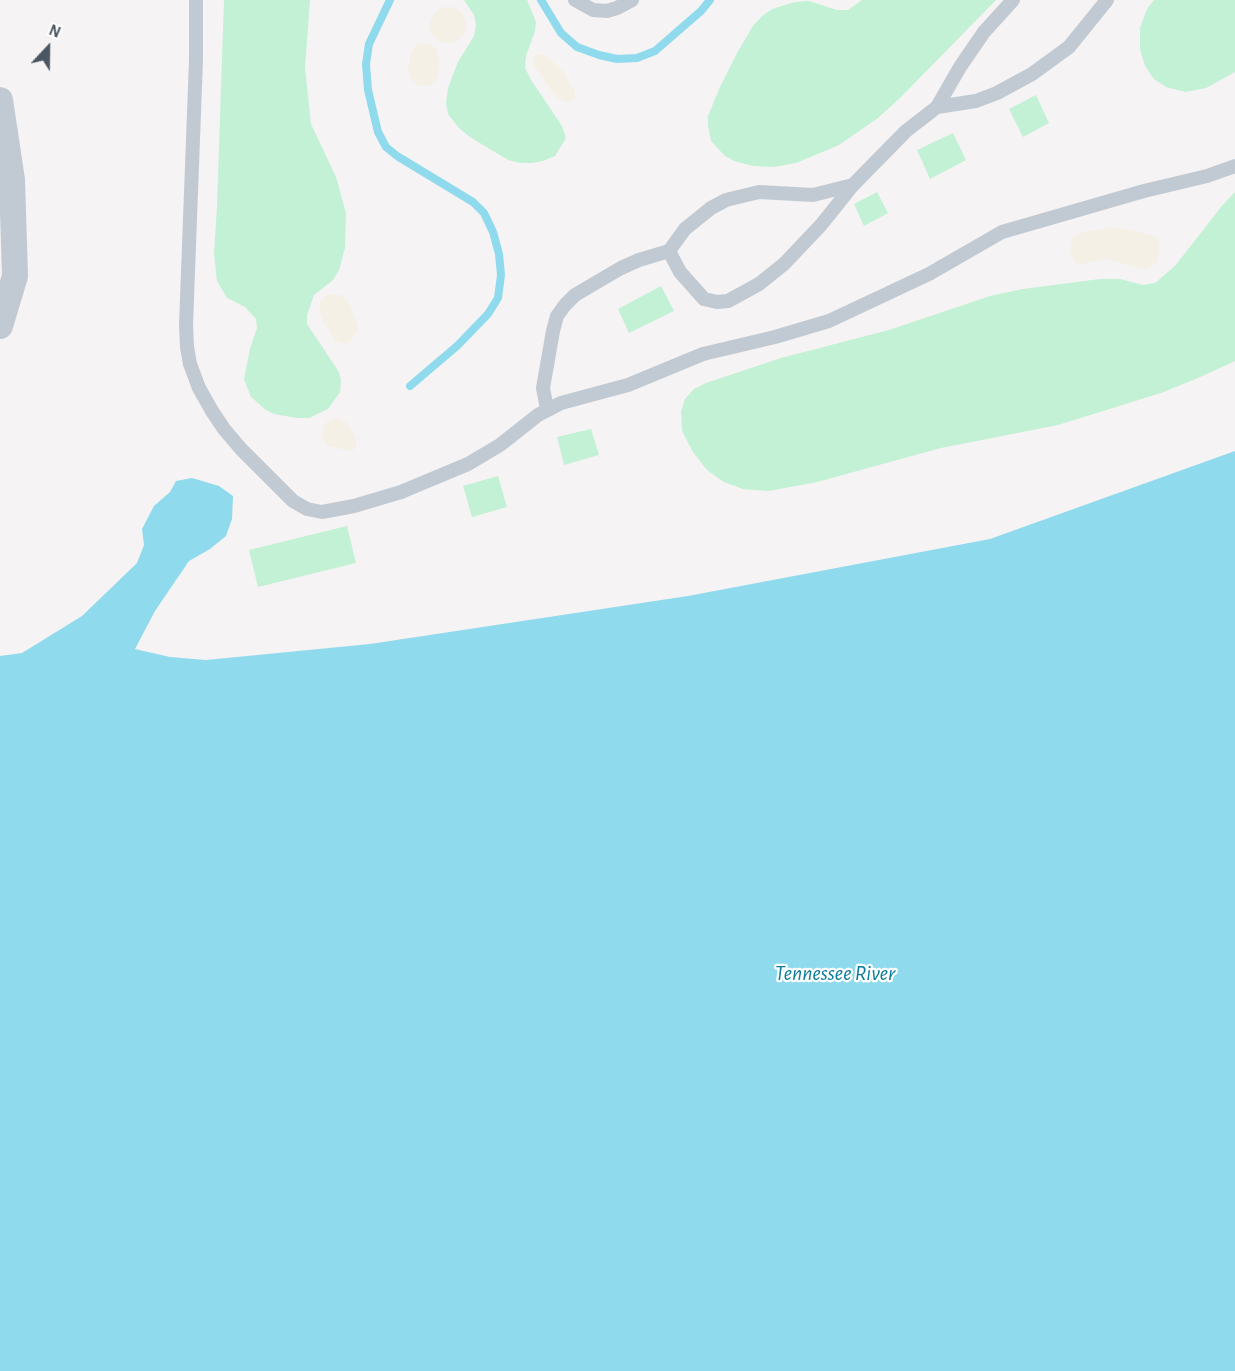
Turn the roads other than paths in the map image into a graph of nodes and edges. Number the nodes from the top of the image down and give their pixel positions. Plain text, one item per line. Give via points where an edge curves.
1 (196, 0) edge
2 (575, 0) edge
3 (632, 0) edge
4 (1013, 0) edge
5 (1107, 0) edge
6 (0, 100) edge
7 (938, 107) junction
8 (1235, 166) edge
9 (853, 185) junction
10 (669, 251) junction
11 (0, 326) edge
12 (547, 409) junction

1 - 12 lane via 187,347 199,388 224,429 293,501 322,512 391,495 468,464
2 - 3 lane via 593,10 607,11
4 - 7 lane via 984,32
5 - 7 lane via 1069,46 1024,80 976,100
6 - 11 street via 12,180 15,276
7 - 9 lane via 906,131
8 - 12 lane via 1002,232 920,279 829,321 703,354 628,385
9 - 10 lane via 813,195 759,192 726,200 685,229
9 - 10 lane via 784,264 728,301 704,299 680,272
10 - 12 lane via 621,268 565,305 557,316 543,388

